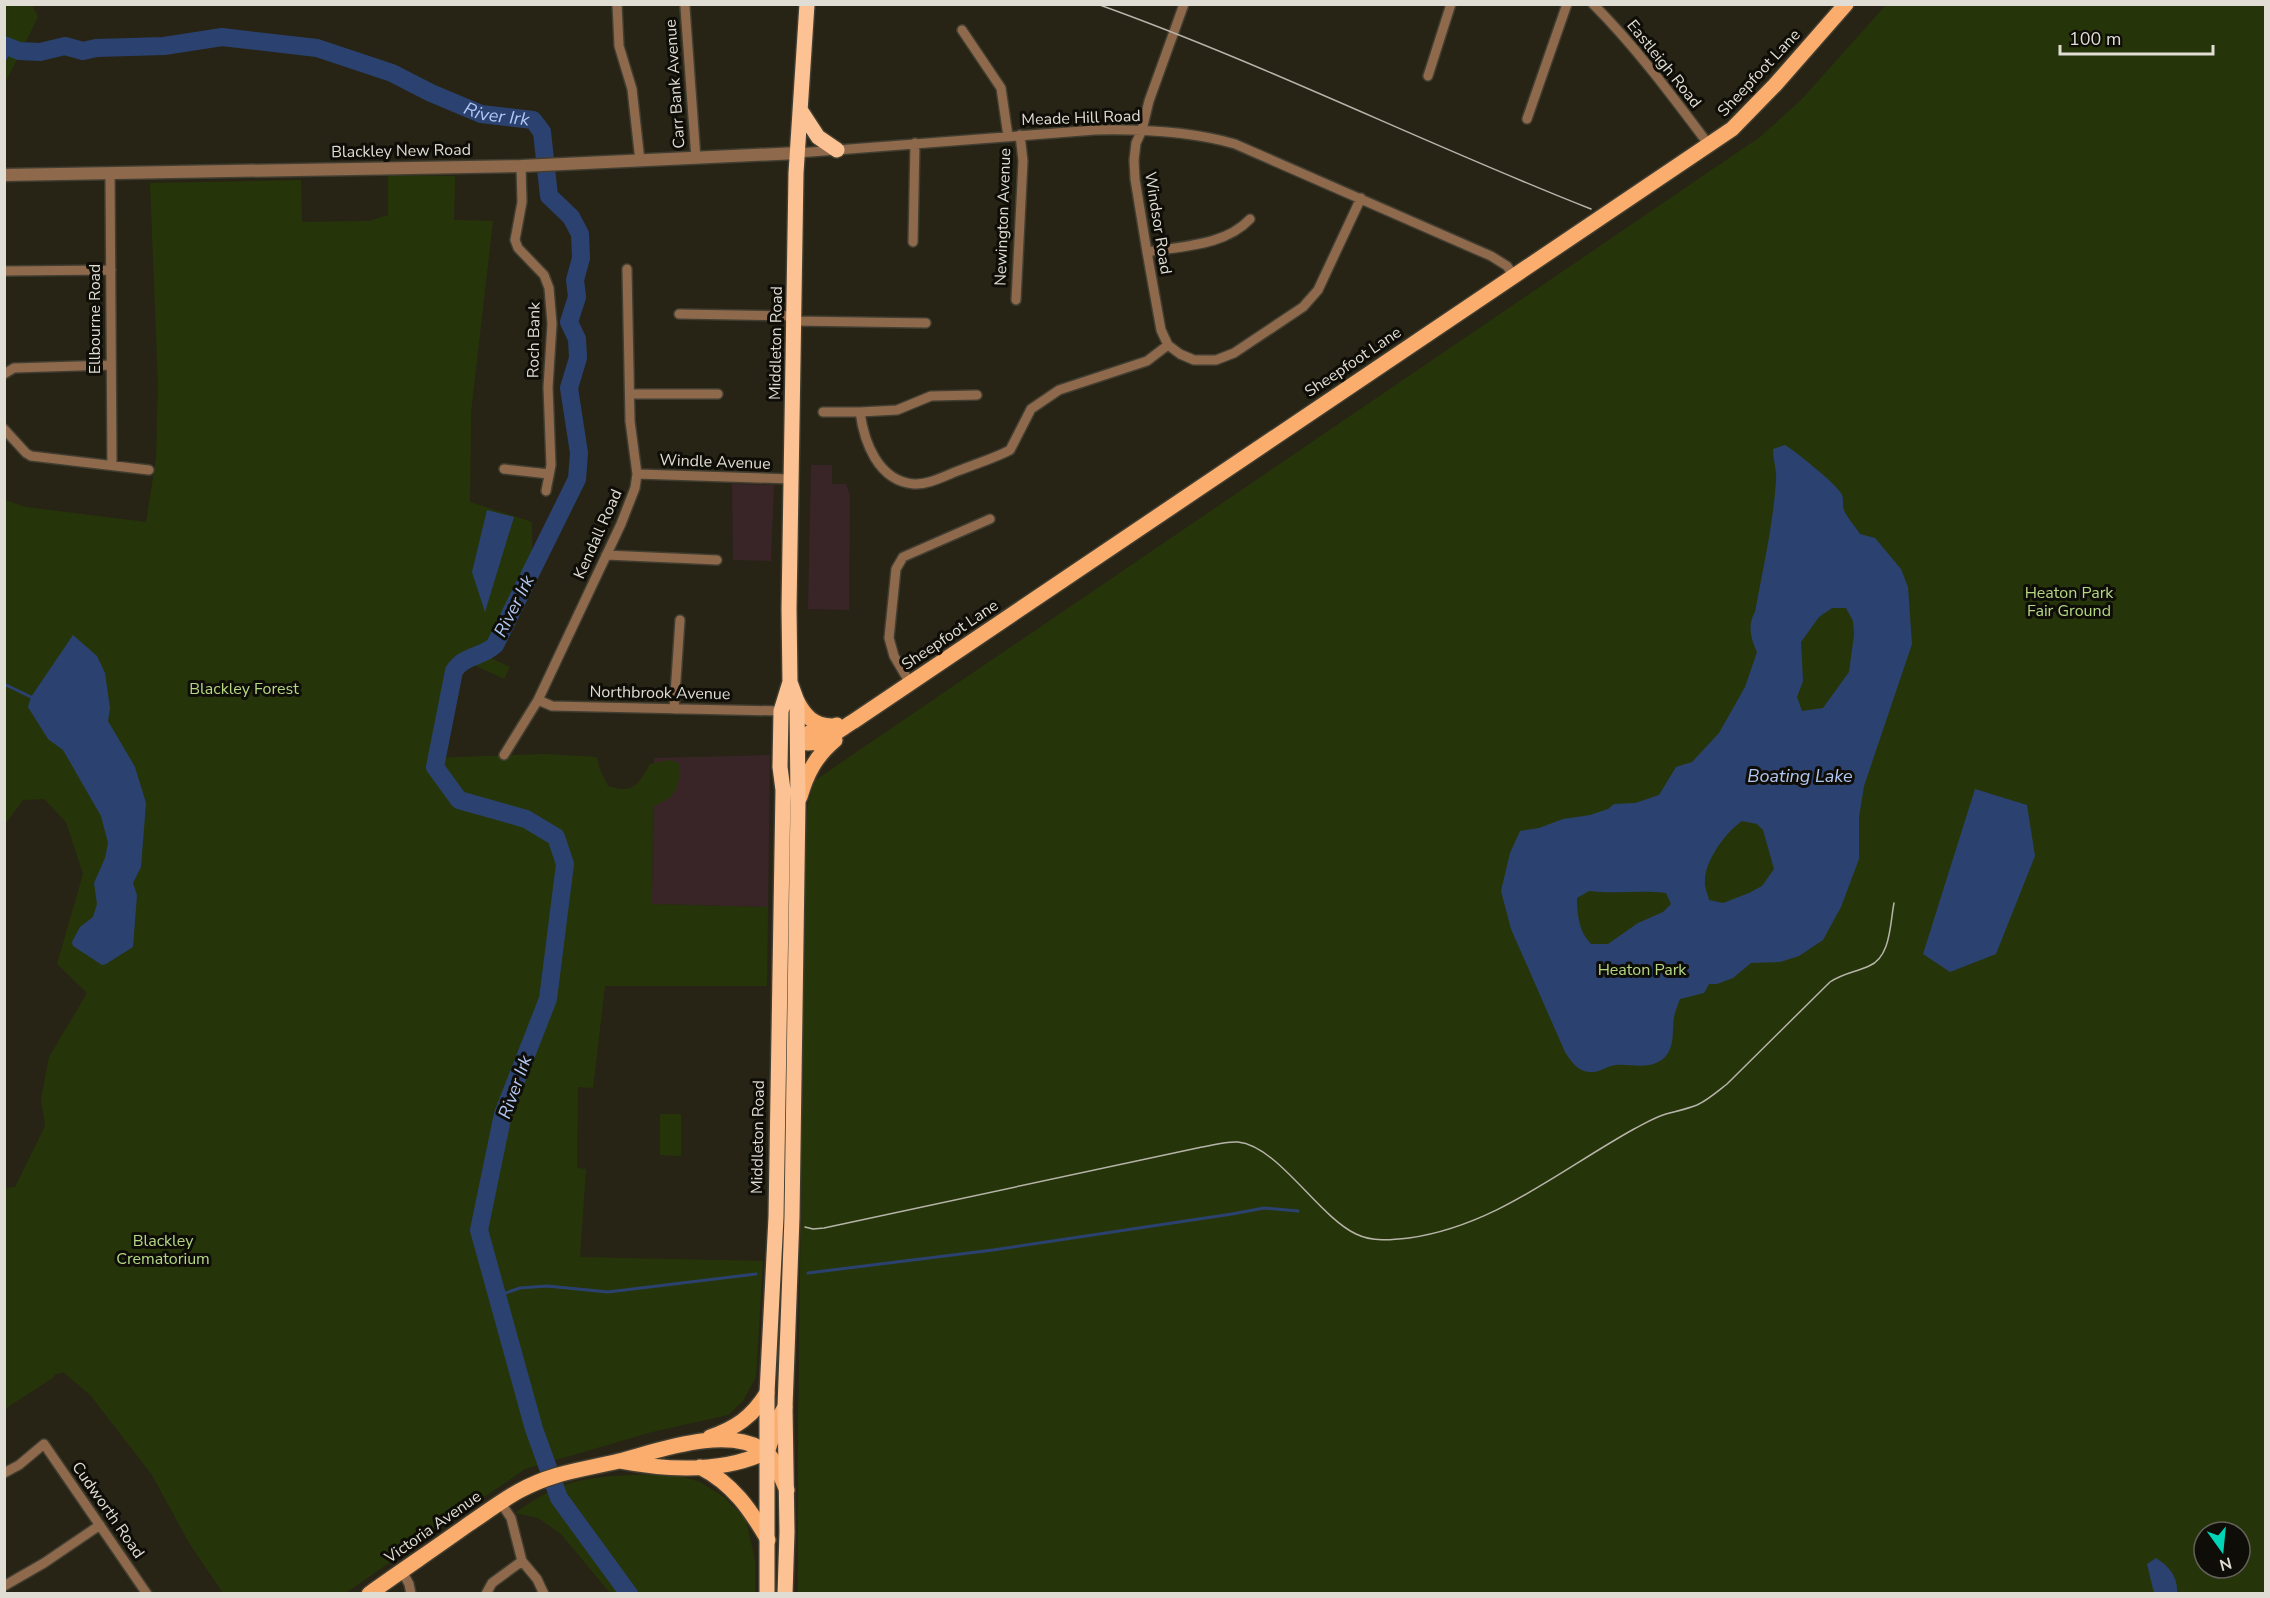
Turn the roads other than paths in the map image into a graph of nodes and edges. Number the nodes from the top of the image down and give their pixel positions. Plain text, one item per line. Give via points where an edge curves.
1 (618, 4) edge
2 (807, 4) edge
3 (1184, 4) edge
4 (1451, 4) edge
5 (1567, 4) edge
6 (1593, 4) edge
7 (1846, 4) edge
8 (685, 7) dead end
9 (962, 30) dead end
10 (1428, 76) dead end
11 (801, 111) junction
12 (1527, 119) dead end
13 (1142, 130) junction
14 (1020, 135) junction
15 (1008, 136) junction
16 (915, 143) junction
17 (1709, 145) junction
18 (837, 150) junction
19 (798, 153) junction
20 (696, 159) junction
21 (640, 161) junction
22 (521, 166) junction
23 (110, 173) junction
24 (4, 175) edge
25 (1361, 198) junction
26 (1250, 219) dead end
27 (914, 242) dead end
28 (1147, 252) junction
29 (627, 269) dead end
30 (6, 270) edge
31 (111, 270) junction
32 (1513, 275) junction
33 (1016, 300) dead end
34 (679, 314) dead end
35 (794, 318) junction
36 (926, 323) dead end
37 (1168, 345) junction
38 (110, 365) junction
39 (4, 374) edge
40 (630, 394) junction
41 (718, 394) dead end
42 (977, 395) dead end
43 (823, 412) dead end
44 (860, 412) junction
45 (4, 429) edge
46 (112, 465) junction
47 (504, 469) dead end
48 (149, 470) dead end
49 (549, 474) junction
50 (637, 474) junction
51 (791, 479) junction
52 (546, 490) dead end
53 (990, 519) dead end
54 (606, 555) junction
55 (717, 560) dead end
56 (680, 620) dead end
57 (790, 682) junction
58 (910, 683) junction
59 (538, 700) junction
60 (797, 701) junction
61 (674, 709) junction
62 (781, 718) junction
63 (854, 721) junction
64 (832, 726) junction
65 (798, 741) junction
66 (504, 755) dead end
67 (783, 789) junction
68 (798, 802) junction
69 (797, 890) junction
70 (781, 905) junction
71 (767, 1393) junction
72 (785, 1407) junction
73 (701, 1440) junction
74 (766, 1452) junction
75 (618, 1461) junction
76 (700, 1467) junction
77 (4, 1473) edge
78 (787, 1490) junction
79 (501, 1503) junction
80 (100, 1525) junction
81 (768, 1540) junction
82 (522, 1561) junction
83 (402, 1571) junction
84 (4, 1586) edge
85 (147, 1593) edge
86 (369, 1593) edge
87 (411, 1593) edge
88 (486, 1593) edge
89 (544, 1593) edge
90 (767, 1593) edge
91 (785, 1593) edge

1 - 21 street via 619,46 632,89
2 - 11 highway, Middleton Road
3 - 13 street, Windsor Road
4 - 10 street
5 - 12 street
6 - 17 street, Eastleigh Road
7 - 17 main road, Sheepfoot Lane via 1745,117
8 - 20 street, Carr Bank Avenue
9 - 15 street via 1001,88
11 - 18 highway via 818,137
11 - 19 highway, Middleton Road
13 - 14 street, Meade Hill Road
13 - 25 street, Meade Hill Road via 1235,144
13 - 28 street, Windsor Road via 1134,160
14 - 15 street, Meade Hill Road
14 - 33 street, Newington Avenue via 1023,161
15 - 16 street, Meade Hill Road
16 - 18 street, Meade Hill Road
16 - 27 street
17 - 32 main road, Sheepfoot Lane
18 - 19 street, Meade Hill Road
19 - 20 street, Blackley New Road
19 - 35 highway, Middleton Road
20 - 21 street, Blackley New Road
21 - 22 street, Blackley New Road
22 - 23 street, Blackley New Road
22 - 49 street, Roch Bank via 522,202 515,240 544,275 549,288
23 - 24 street, Blackley New Road
23 - 31 street, Ellbourne Road
25 - 32 street, Meade Hill Road via 1491,256
25 - 37 street via 1318,290 1303,307 1234,353 1216,360 1194,360
26 - 28 street via 1220,238
28 - 37 street, Windsor Road via 1161,330
29 - 40 street, Kendall Road
30 - 31 street
31 - 38 street, Ellbourne Road
32 - 58 main road, Sheepfoot Lane
34 - 35 street
35 - 36 street
35 - 51 highway, Middleton Road
37 - 44 street via 1148,361 1059,390 1030,409 1010,450 929,482 908,482 882,467 863,434
38 - 39 street via 14,368
38 - 46 street, Ellbourne Road
40 - 41 street
40 - 50 street, Kendall Road
42 - 44 street via 931,396 897,410
43 - 44 street
45 - 46 street via 32,456
46 - 48 street
47 - 49 street
49 - 52 street, Roch Bank
50 - 51 street, Windle Avenue
50 - 54 street, Kendall Road via 631,501
51 - 57 highway, Middleton Road
53 - 58 street via 899,561 894,577 890,647
54 - 55 street
54 - 59 street, Kendall Road
56 - 61 street
57 - 60 highway, Middleton Road
57 - 62 highway, Middleton Road
58 - 63 main road, Sheepfoot Lane
59 - 61 street, Northbrook Avenue via 552,706
59 - 66 street, Kendall Road
60 - 64 main road via 810,720
60 - 65 highway, Middleton Road
61 - 62 street, Northbrook Avenue
62 - 65 highway
62 - 67 highway, Middleton Road
63 - 64 main road, Sheepfoot Lane
63 - 65 main road, Sheepfoot Lane via 817,742
63 - 68 main road, Sheepfoot Lane via 819,754
64 - 65 main road, Sheepfoot Lane
65 - 67 highway via 790,750
65 - 68 highway, Middleton Road
67 - 70 highway, Middleton Road
68 - 69 highway, Middleton Road
69 - 70 highway
69 - 72 highway, Middleton Road
70 - 71 highway, Middleton Road via 776,1217
71 - 73 main road via 745,1420
71 - 74 highway, Middleton Road
72 - 74 main road
72 - 78 highway, Middleton Road
73 - 74 main road via 742,1443
73 - 75 main road
74 - 76 main road via 731,1464
74 - 78 main road
74 - 81 highway, Middleton Road
75 - 76 main road via 646,1467
75 - 79 main road, Victoria Avenue via 560,1473
76 - 81 main road via 722,1479 739,1495
77 - 80 street, Cudworth Road via 44,1444
78 - 91 highway, Middleton Road
79 - 82 street via 511,1518
79 - 83 main road, Victoria Avenue
80 - 84 street
80 - 85 street, Cudworth Road
81 - 90 highway, Middleton Road
82 - 88 street via 492,1583
82 - 89 street
83 - 86 main road, Victoria Avenue
83 - 87 street

